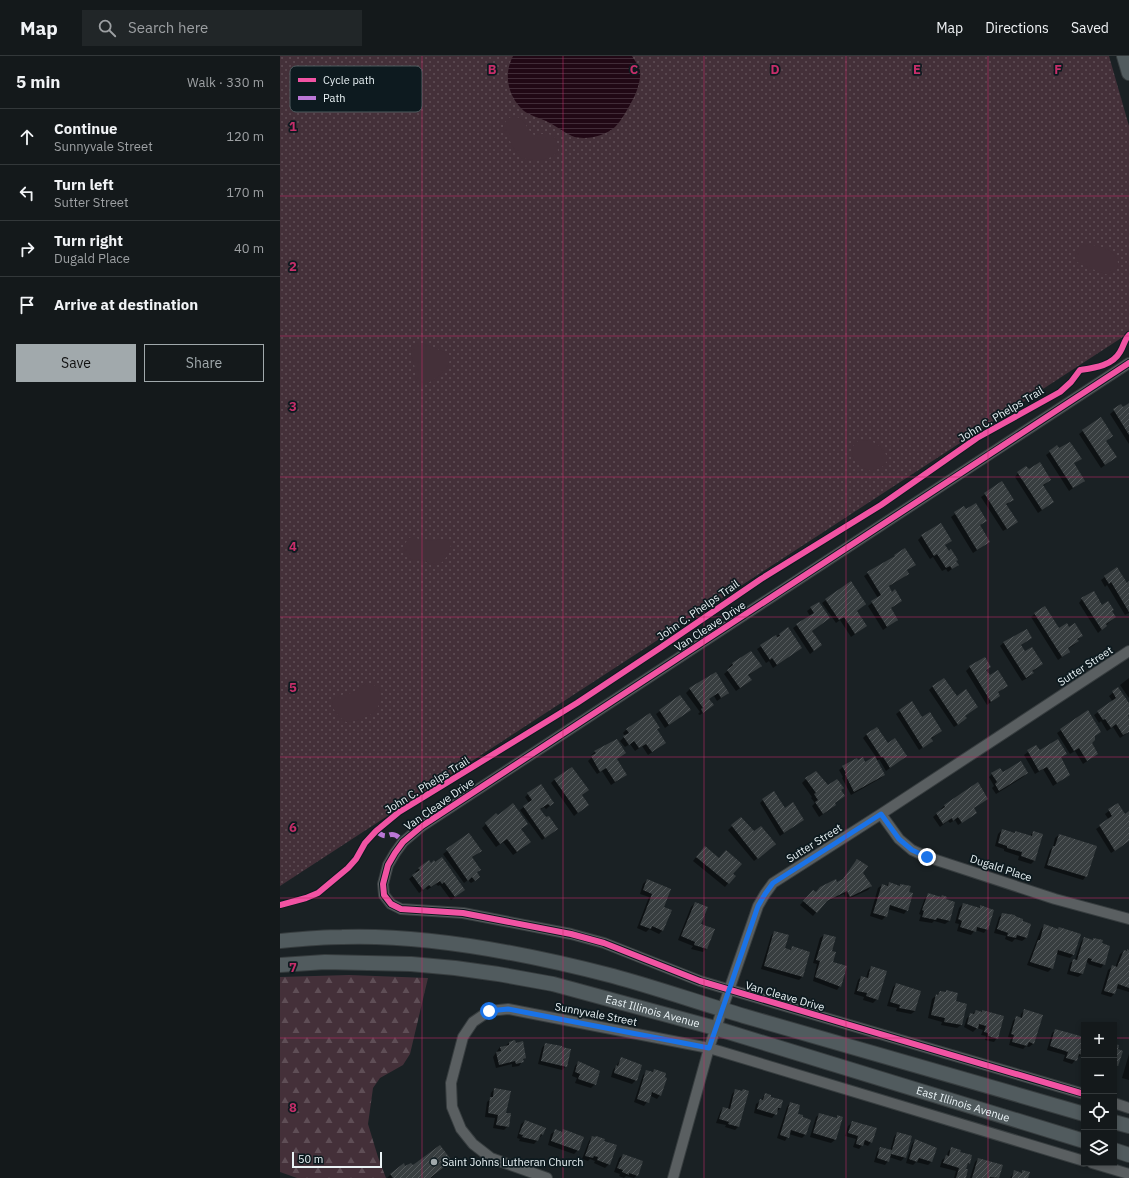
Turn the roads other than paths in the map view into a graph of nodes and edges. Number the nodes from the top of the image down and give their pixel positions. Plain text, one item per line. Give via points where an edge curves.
1 (1124, 56) edge
2 (1129, 73) edge
3 (1129, 363) edge
4 (1129, 651) edge
5 (881, 814) junction
6 (1129, 919) edge
7 (280, 941) edge
8 (280, 965) edge
9 (728, 989) junction
10 (722, 1010) junction
11 (715, 1028) junction
12 (709, 1048) junction
13 (1081, 1093) edge
14 (1117, 1104) edge
15 (1129, 1108) edge
16 (1081, 1113) edge
17 (1117, 1123) edge
18 (1129, 1126) edge
19 (1081, 1140) edge
20 (1117, 1151) edge
21 (1129, 1155) edge
22 (1081, 1160) edge
23 (1102, 1166) edge
24 (1129, 1174) edge
25 (547, 1178) edge
26 (673, 1178) edge

1 - 2 main road
3 - 9 street, Van Cleave Drive via 422,826 403,842 388,865 383,884 384,895 391,904 401,909 462,913 571,934 604,943 700,981
4 - 5 street, Sutter Street
5 - 6 street, Dugald Place via 899,839 912,850 927,857 1055,899
5 - 9 street, Sutter Street via 773,883 758,906
7 - 10 main road, East Illinois Avenue via 343,936 399,938 505,952 615,977
8 - 11 main road, East Illinois Avenue via 325,962 411,964 498,974 553,984
9 - 10 street, Sutter Street
9 - 13 street, Van Cleave Drive
10 - 11 street, Sutter Street
10 - 16 main road, East Illinois Avenue
11 - 12 street, Sutter Street
11 - 19 main road, East Illinois Avenue
12 - 22 street, Sunnyvale Street
12 - 25 street, Sunnyvale Street via 508,1009 489,1011 473,1022 463,1037 451,1083 452,1107 461,1129 473,1144 491,1158
12 - 26 street, Sutter Street
14 - 15 street
17 - 18 main road
20 - 21 main road
23 - 24 street

